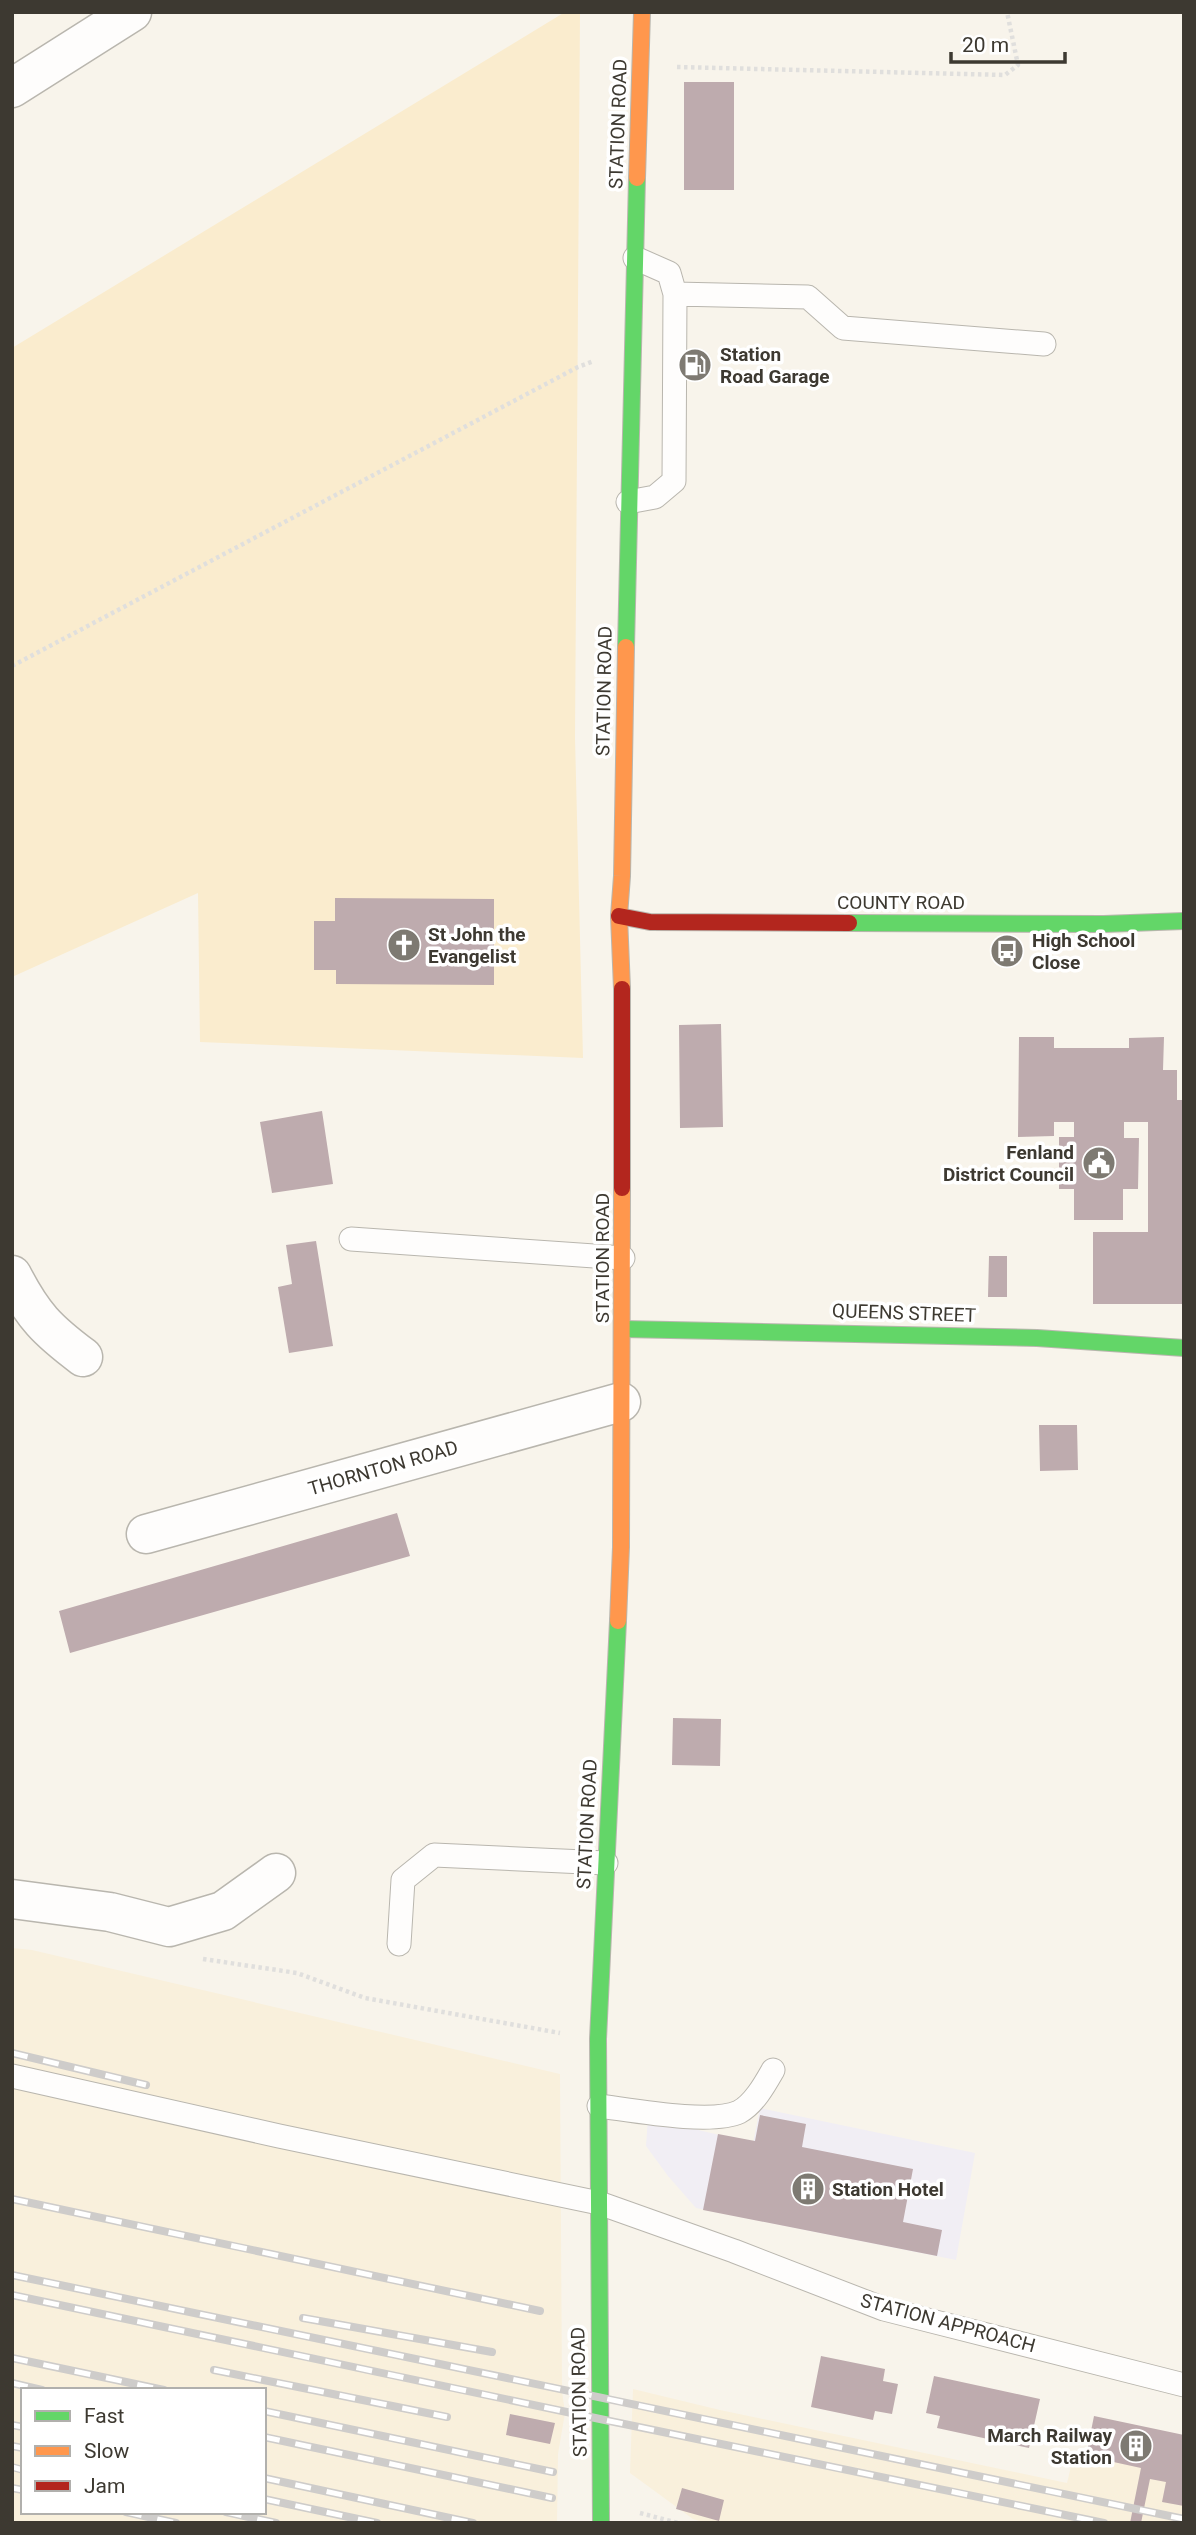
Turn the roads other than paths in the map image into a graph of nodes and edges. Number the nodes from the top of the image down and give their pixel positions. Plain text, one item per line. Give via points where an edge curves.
1 (132, 12) edge
2 (642, 12) edge
3 (12, 88) edge
4 (635, 258) junction
5 (675, 294) junction
6 (1044, 344) dead end
7 (628, 502) junction
8 (619, 916) junction
9 (1184, 921) edge
10 (351, 1240) dead end
11 (623, 1258) junction
12 (12, 1275) edge
13 (623, 1329) junction
14 (1184, 1348) edge
15 (83, 1357) dead end
16 (621, 1402) junction
17 (146, 1534) dead end
18 (606, 1863) junction
19 (275, 1873) dead end
20 (12, 1899) edge
21 (399, 1944) dead end
22 (774, 2070) dead end
23 (12, 2076) edge
24 (598, 2106) junction
25 (598, 2203) junction
26 (1184, 2385) edge
27 (601, 2523) edge

1 - 3 street
2 - 4 main road, STATION ROAD
4 - 5 lane via 669,274
4 - 7 main road, STATION ROAD
5 - 6 lane via 808,297 843,328
5 - 7 lane via 674,481 655,497
7 - 8 main road, STATION ROAD
8 - 9 main road, COUNTY ROAD via 650,922
8 - 11 main road, STATION ROAD
10 - 11 lane
11 - 13 main road, STATION ROAD
12 - 15 street via 49,1332
13 - 14 main road, QUEENS STREET via 1037,1338
13 - 16 main road, STATION ROAD
16 - 17 street, THORNTON ROAD
16 - 18 main road, STATION ROAD via 621,1547
18 - 21 lane via 434,1855 403,1880
18 - 24 main road, STATION ROAD
19 - 20 street via 223,1912 169,1927 110,1912
22 - 24 lane via 740,2111 713,2117
23 - 25 lane, STATION APPROACH
24 - 25 main road, STATION ROAD
25 - 26 lane, STATION APPROACH via 884,2309
25 - 27 main road, STATION ROAD

